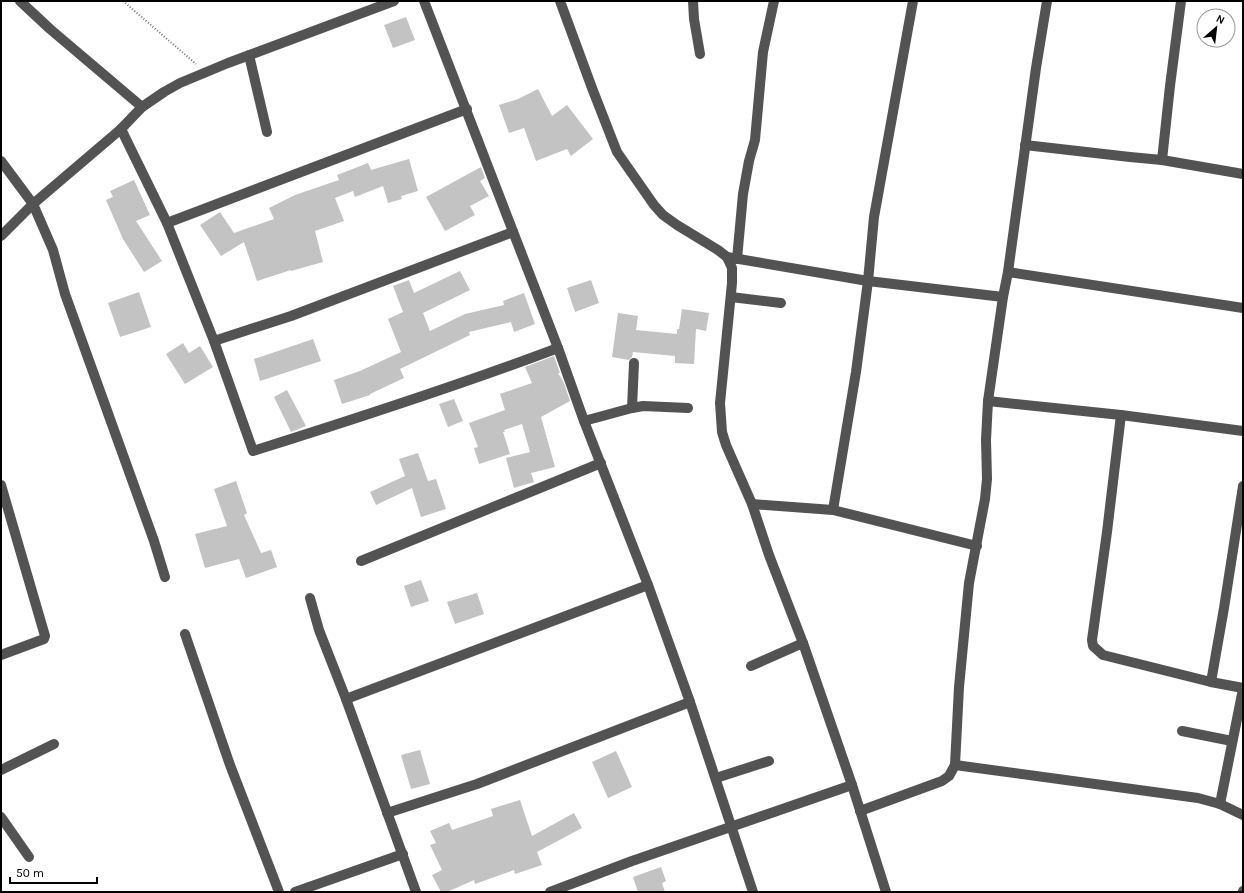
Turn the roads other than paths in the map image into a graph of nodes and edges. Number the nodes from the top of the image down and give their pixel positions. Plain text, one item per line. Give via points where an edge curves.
1 (20, 1) edge
2 (394, 1) edge
3 (424, 1) edge
4 (560, 1) edge
5 (694, 1) edge
6 (774, 1) edge
7 (913, 1) edge
8 (1047, 1) edge
9 (1181, 1) edge
10 (700, 54) dead end
11 (249, 55) junction
12 (142, 107) junction
13 (467, 109) junction
14 (121, 129) junction
15 (267, 132) dead end
16 (1026, 145) junction
17 (1162, 160) junction
18 (1, 161) edge
19 (1243, 174) edge
20 (33, 204) junction
21 (167, 222) junction
22 (513, 232) junction
23 (1, 236) edge
24 (732, 258) junction
25 (1008, 272) junction
26 (868, 281) junction
27 (731, 297) junction
28 (1002, 297) junction
29 (781, 303) dead end
30 (1243, 308) edge
31 (214, 341) junction
32 (558, 348) junction
33 (634, 364) dead end
34 (988, 401) junction
35 (632, 408) junction
36 (688, 408) dead end
37 (1121, 415) junction
38 (584, 421) junction
39 (1243, 431) edge
40 (601, 463) junction
41 (1, 485) edge
42 (1243, 486) edge
43 (752, 504) junction
44 (833, 510) junction
45 (977, 546) junction
46 (361, 561) dead end
47 (165, 577) dead end
48 (648, 585) junction
49 (310, 598) dead end
50 (186, 634) dead end
51 (804, 643) junction
52 (1, 655) edge
53 (751, 666) dead end
54 (1211, 682) junction
55 (1243, 689) edge
56 (346, 699) junction
57 (690, 702) junction
58 (1182, 731) dead end
59 (1232, 741) junction
60 (54, 744) dead end
61 (769, 761) dead end
62 (955, 765) junction
63 (1, 770) edge
64 (716, 778) junction
65 (852, 785) junction
66 (1220, 804) junction
67 (860, 811) junction
68 (387, 813) junction
69 (1243, 815) edge
70 (1, 817) edge
71 (732, 827) junction
72 (403, 854) junction
73 (29, 857) dead end
74 (279, 892) edge
75 (295, 892) edge
76 (416, 892) edge
77 (550, 892) edge
78 (753, 892) edge
79 (886, 892) edge

1 - 12 street
2 - 11 street
3 - 13 street
4 - 24 street via 617,152 663,215
5 - 10 street via 694,20
6 - 24 street via 763,52 755,140
7 - 26 street via 874,217
8 - 16 street
9 - 17 street
11 - 12 street via 180,83
11 - 15 street
12 - 14 street
13 - 21 street
13 - 22 street
14 - 20 street
14 - 21 street
16 - 17 street
16 - 25 street
17 - 19 street
18 - 20 street
20 - 23 street
20 - 47 street via 52,250 64,294
21 - 31 street
22 - 31 street via 291,316
22 - 32 street
24 - 26 street
24 - 27 street
25 - 28 street
25 - 30 street
26 - 28 street
26 - 44 street
27 - 29 street
27 - 43 street via 720,403 722,432
28 - 34 street
31 - 32 street via 253,451 470,380
32 - 38 street
33 - 35 street
34 - 37 street
34 - 45 street via 987,479
35 - 36 street
35 - 38 street
37 - 39 street
37 - 54 street via 1093,646 1102,655
38 - 40 street
40 - 46 street
40 - 48 street
41 - 52 street via 45,636 44,639
42 - 54 street
43 - 44 street
43 - 51 street via 769,556
44 - 45 street
45 - 62 street via 969,583 959,686
48 - 56 street
48 - 57 street
49 - 56 street via 319,630
50 - 74 street via 230,765
51 - 53 street
51 - 65 street
54 - 55 street
55 - 59 street
56 - 68 street
57 - 64 street
57 - 68 street via 477,784
58 - 59 street
59 - 66 street
60 - 63 street
61 - 64 street
62 - 66 street via 1198,798
62 - 67 street via 949,776 942,781
64 - 71 street
65 - 67 street
65 - 71 street
66 - 69 street
67 - 79 street
68 - 72 street
70 - 73 street
71 - 77 street
71 - 78 street
72 - 75 street
72 - 76 street

